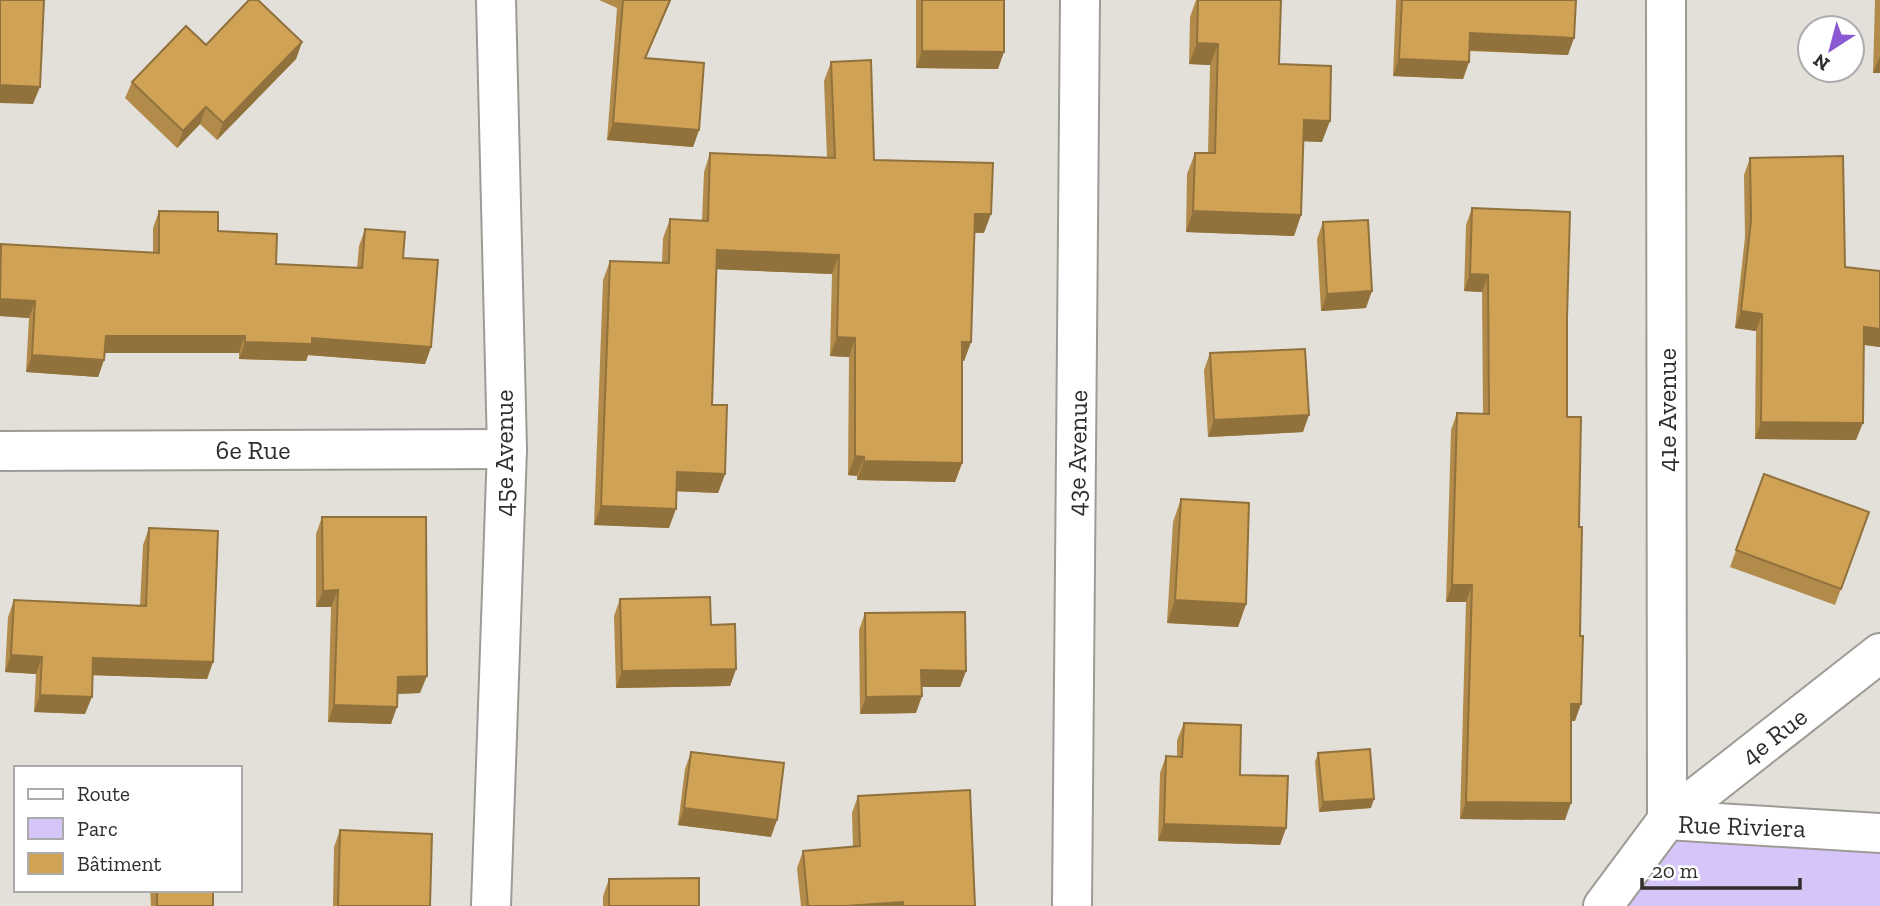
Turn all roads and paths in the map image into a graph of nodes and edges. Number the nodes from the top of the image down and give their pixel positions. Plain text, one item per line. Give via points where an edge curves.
1 (496, 0) edge
2 (1080, 0) edge
3 (1666, 0) edge
4 (507, 449) junction
5 (0, 451) edge
6 (1880, 653) edge
7 (1667, 820) junction
8 (1880, 833) edge
9 (491, 906) edge
10 (1072, 906) edge
11 (1603, 906) edge

1 - 4 street, 45e Avenue
2 - 10 street, 43e Avenue
3 - 7 street, 41e Avenue
4 - 5 street, 6e Rue
4 - 9 street, 45e Avenue
6 - 7 street, 4e Rue
7 - 8 street, Rue Riviera
7 - 11 street, Rue Riviera

